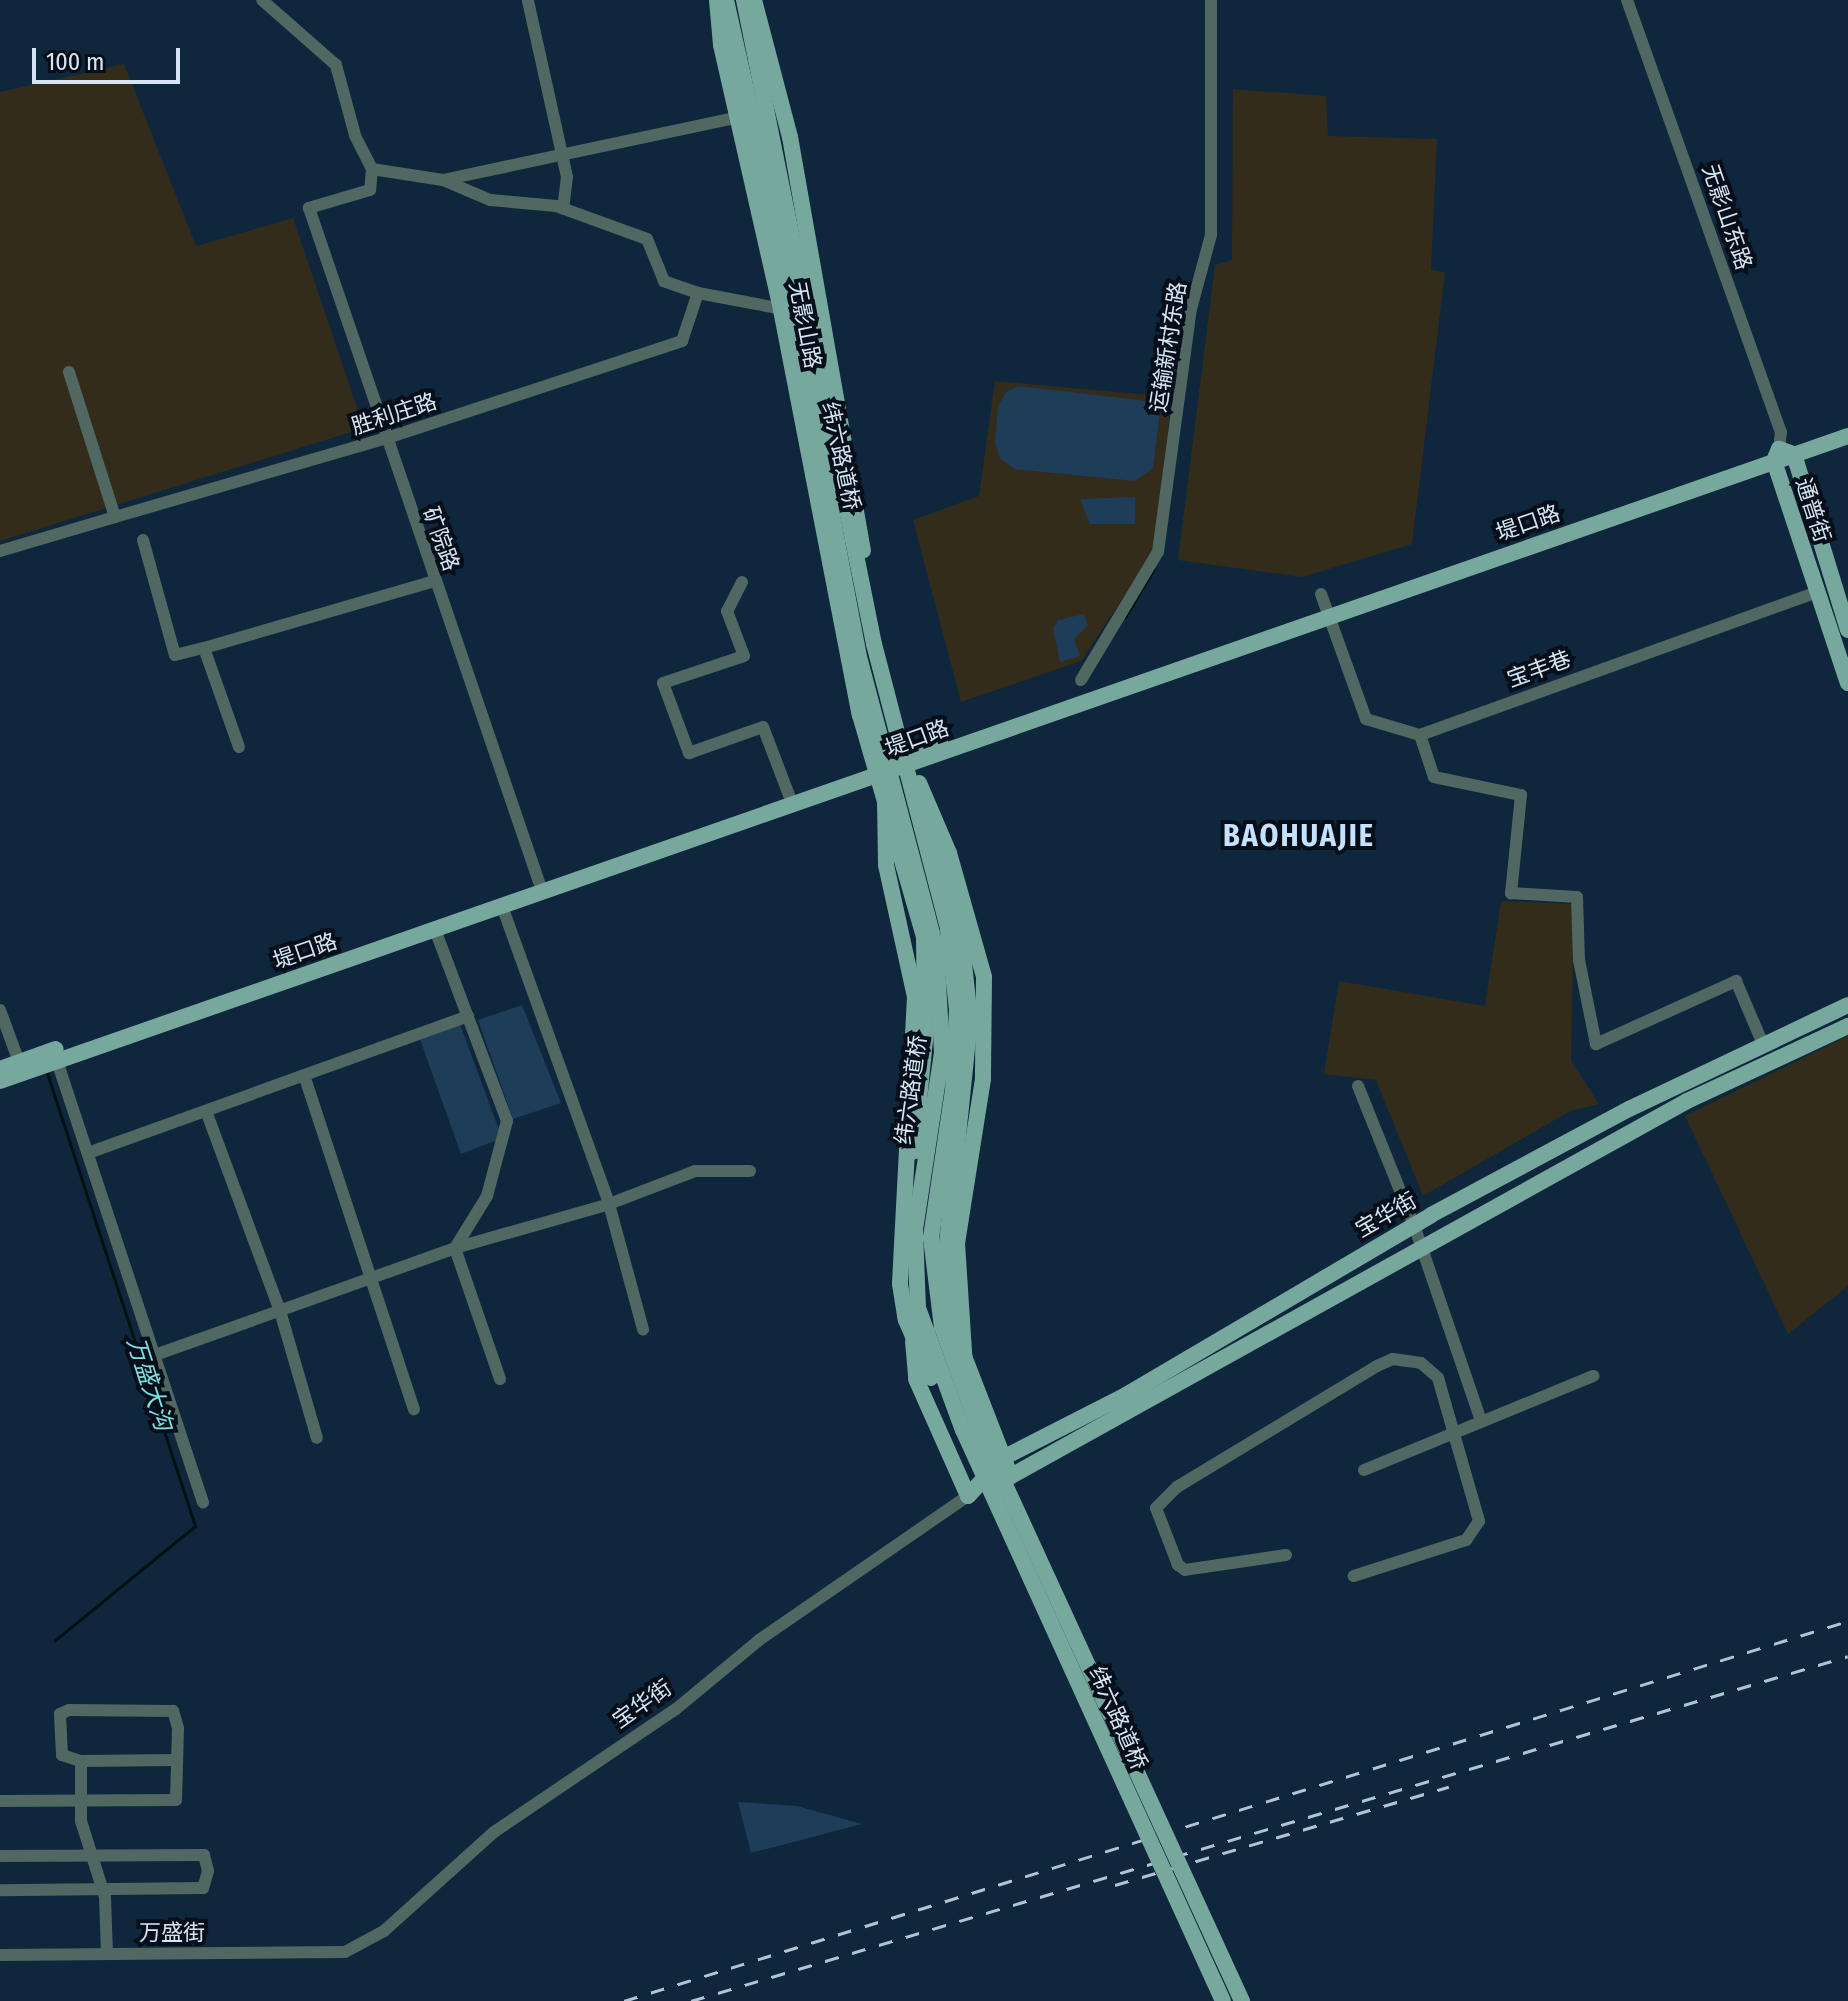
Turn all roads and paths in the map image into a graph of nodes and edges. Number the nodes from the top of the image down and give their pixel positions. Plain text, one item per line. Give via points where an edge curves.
1 (262, 0) edge
2 (717, 0) edge
3 (726, 0) edge
4 (744, 0) edge
5 (754, 0) edge
6 (1211, 0) edge
7 (1627, 0) edge
8 (528, 1) edge
9 (735, 118) junction
10 (561, 152) junction
11 (372, 169) junction
12 (443, 180) junction
13 (563, 209) junction
14 (698, 293) junction
15 (781, 310) junction
16 (819, 310) junction
17 (69, 372) dead end
18 (1848, 425) edge
19 (1848, 436) edge
20 (384, 439) junction
21 (1782, 455) junction
22 (115, 517) junction
23 (143, 540) dead end
24 (0, 551) edge
25 (434, 581) junction
26 (742, 582) dead end
27 (1817, 592) junction
28 (1326, 611) junction
29 (1848, 630) edge
30 (204, 648) junction
31 (1081, 680) dead end
32 (1848, 683) edge
33 (1420, 735) junction
34 (239, 747) dead end
35 (911, 757) junction
36 (878, 770) junction
37 (919, 783) junction
38 (789, 795) junction
39 (885, 799) junction
40 (539, 882) junction
41 (503, 912) junction
42 (435, 929) junction
43 (1848, 1005) edge
44 (0, 1010) edge
45 (468, 1016) junction
46 (1848, 1026) edge
47 (1763, 1044) junction
48 (57, 1061) junction
49 (19, 1062) junction
50 (0, 1069) edge
51 (304, 1075) junction
52 (0, 1081) edge
53 (1358, 1086) dead end
54 (206, 1111) junction
55 (88, 1153) junction
56 (750, 1171) dead end
57 (609, 1204) junction
58 (1414, 1225) junction
59 (1422, 1247) junction
60 (455, 1248) junction
61 (373, 1278) junction
62 (280, 1311) junction
63 (643, 1329) dead end
64 (155, 1355) junction
65 (1593, 1376) dead end
66 (500, 1379) dead end
67 (414, 1409) dead end
68 (1481, 1421) junction
69 (970, 1428) junction
70 (1455, 1432) junction
71 (317, 1438) dead end
72 (1003, 1458) junction
73 (1364, 1470) dead end
74 (1011, 1477) junction
75 (968, 1496) junction
76 (203, 1503) dead end
77 (1286, 1555) dead end
78 (1354, 1576) dead end
79 (176, 1760) junction
80 (81, 1761) junction
81 (0, 1801) edge
82 (81, 1801) junction
83 (0, 1856) edge
84 (89, 1856) junction
85 (102, 1889) junction
86 (0, 1890) edge
87 (345, 1952) joint
88 (107, 1954) junction
89 (0, 1955) edge
90 (1223, 2001) edge
91 (1242, 2001) edge

1 - 11 street via 336,65 355,135
2 - 9 main road, 无影山路
3 - 69 main road, 纬六路道桥, bridge via 778,232 858,653 936,948 942,1053 915,1256 925,1332
4 - 69 main road, 纬六路道桥, bridge via 874,644 948,929 957,1009 953,1090 931,1238 942,1327
5 - 16 main road, 无影山路 via 790,137
6 - 31 street, 运输新村东路 via 1211,235 1191,309 1158,552
7 - 21 street, 无影山东路 via 1781,432
8 - 10 street
9 - 10 street
9 - 15 main road, 无影山路
10 - 12 street
10 - 13 street via 567,177
11 - 12 street
11 - 20 street, 矿院路 via 370,190 309,208
12 - 13 street via 475,196
13 - 14 street via 647,239 664,281
14 - 15 street
14 - 20 street, 胜利庄路 via 682,341
15 - 16 street
15 - 36 main road, 无影山路 via 833,592
16 - 35 main road, 无影山路 via 882,647
17 - 22 street
18 - 21 main road, 堤口路
19 - 21 main road, 堤口路
20 - 22 street, 胜利庄路
20 - 25 street, 矿院路
21 - 27 main road, 通普街
21 - 28 main road, 堤口路
21 - 29 main road, 通普街
22 - 24 street, 胜利庄路
23 - 30 street via 175,655
25 - 30 street
25 - 40 street, 矿院路
26 - 38 street via 727,611 744,656 663,683 689,753 763,727
27 - 32 main road, 通普街
27 - 33 street, 宝丰巷
28 - 33 street via 1366,719
28 - 35 main road, 堤口路
30 - 34 street
33 - 47 street via 1434,777 1521,795 1511,893 1577,897 1579,960 1596,1044 1736,981
35 - 36 main road, 堤口路
35 - 37 main road, 无影山路
36 - 38 main road, 堤口路
36 - 39 main road, 无影山路
36 - 41 main road, 堤口路
37 - 69 main road, bridge via 966,904 984,977 983,1079 957,1243 956,1286
37 - 72 main road via 960,925 970,1020 946,1252 950,1320
38 - 40 main road, 堤口路
39 - 69 main road, bridge via 886,865 915,997 900,1284 913,1341
39 - 75 main road via 924,937 928,978 904,1255 916,1379
40 - 49 main road, 堤口路
41 - 42 main road, 堤口路
41 - 57 street
42 - 45 street
42 - 48 main road, 堤口路
43 - 47 main road, 宝华街
44 - 49 street
45 - 51 street
45 - 60 street via 507,1121 487,1196
46 - 59 main road, 宝华街 via 1687,1101
47 - 58 main road, 宝华街 via 1596,1125
48 - 52 main road, 堤口路
48 - 55 street
49 - 50 main road, 堤口路
51 - 54 street
51 - 61 street
53 - 58 street
54 - 55 street
54 - 62 street
55 - 64 street
56 - 57 street via 695,1171
57 - 60 street
57 - 63 street
58 - 59 street
58 - 72 main road, 宝华街 via 1126,1395
59 - 68 street
59 - 74 main road, 宝华街
60 - 61 street
60 - 66 street
61 - 62 street
61 - 67 street
62 - 64 street
62 - 71 street
64 - 76 street
65 - 68 street
68 - 70 street
69 - 90 main road, 纬六路道桥, bridge
69 - 91 main road, 纬六路道桥, bridge
70 - 73 street
70 - 77 street via 1431,1368 1393,1359 1177,1487 1156,1508 1178,1565 1185,1570
70 - 78 street via 1479,1509 1476,1530 1466,1540
72 - 74 main road
72 - 75 main road, 宝华街
74 - 75 main road, 宝华街
75 - 87 street, 宝华街 via 759,1640 676,1709 494,1832 384,1931
79 - 80 street
79 - 80 street via 173,1711 69,1710 60,1714 62,1755
79 - 82 street via 176,1800
80 - 82 street
81 - 82 street
82 - 84 street
83 - 84 street
84 - 85 street
84 - 85 street via 206,1858 203,1888
85 - 86 street
85 - 88 street
87 - 88 street, 万盛街
88 - 89 street, 万盛街

